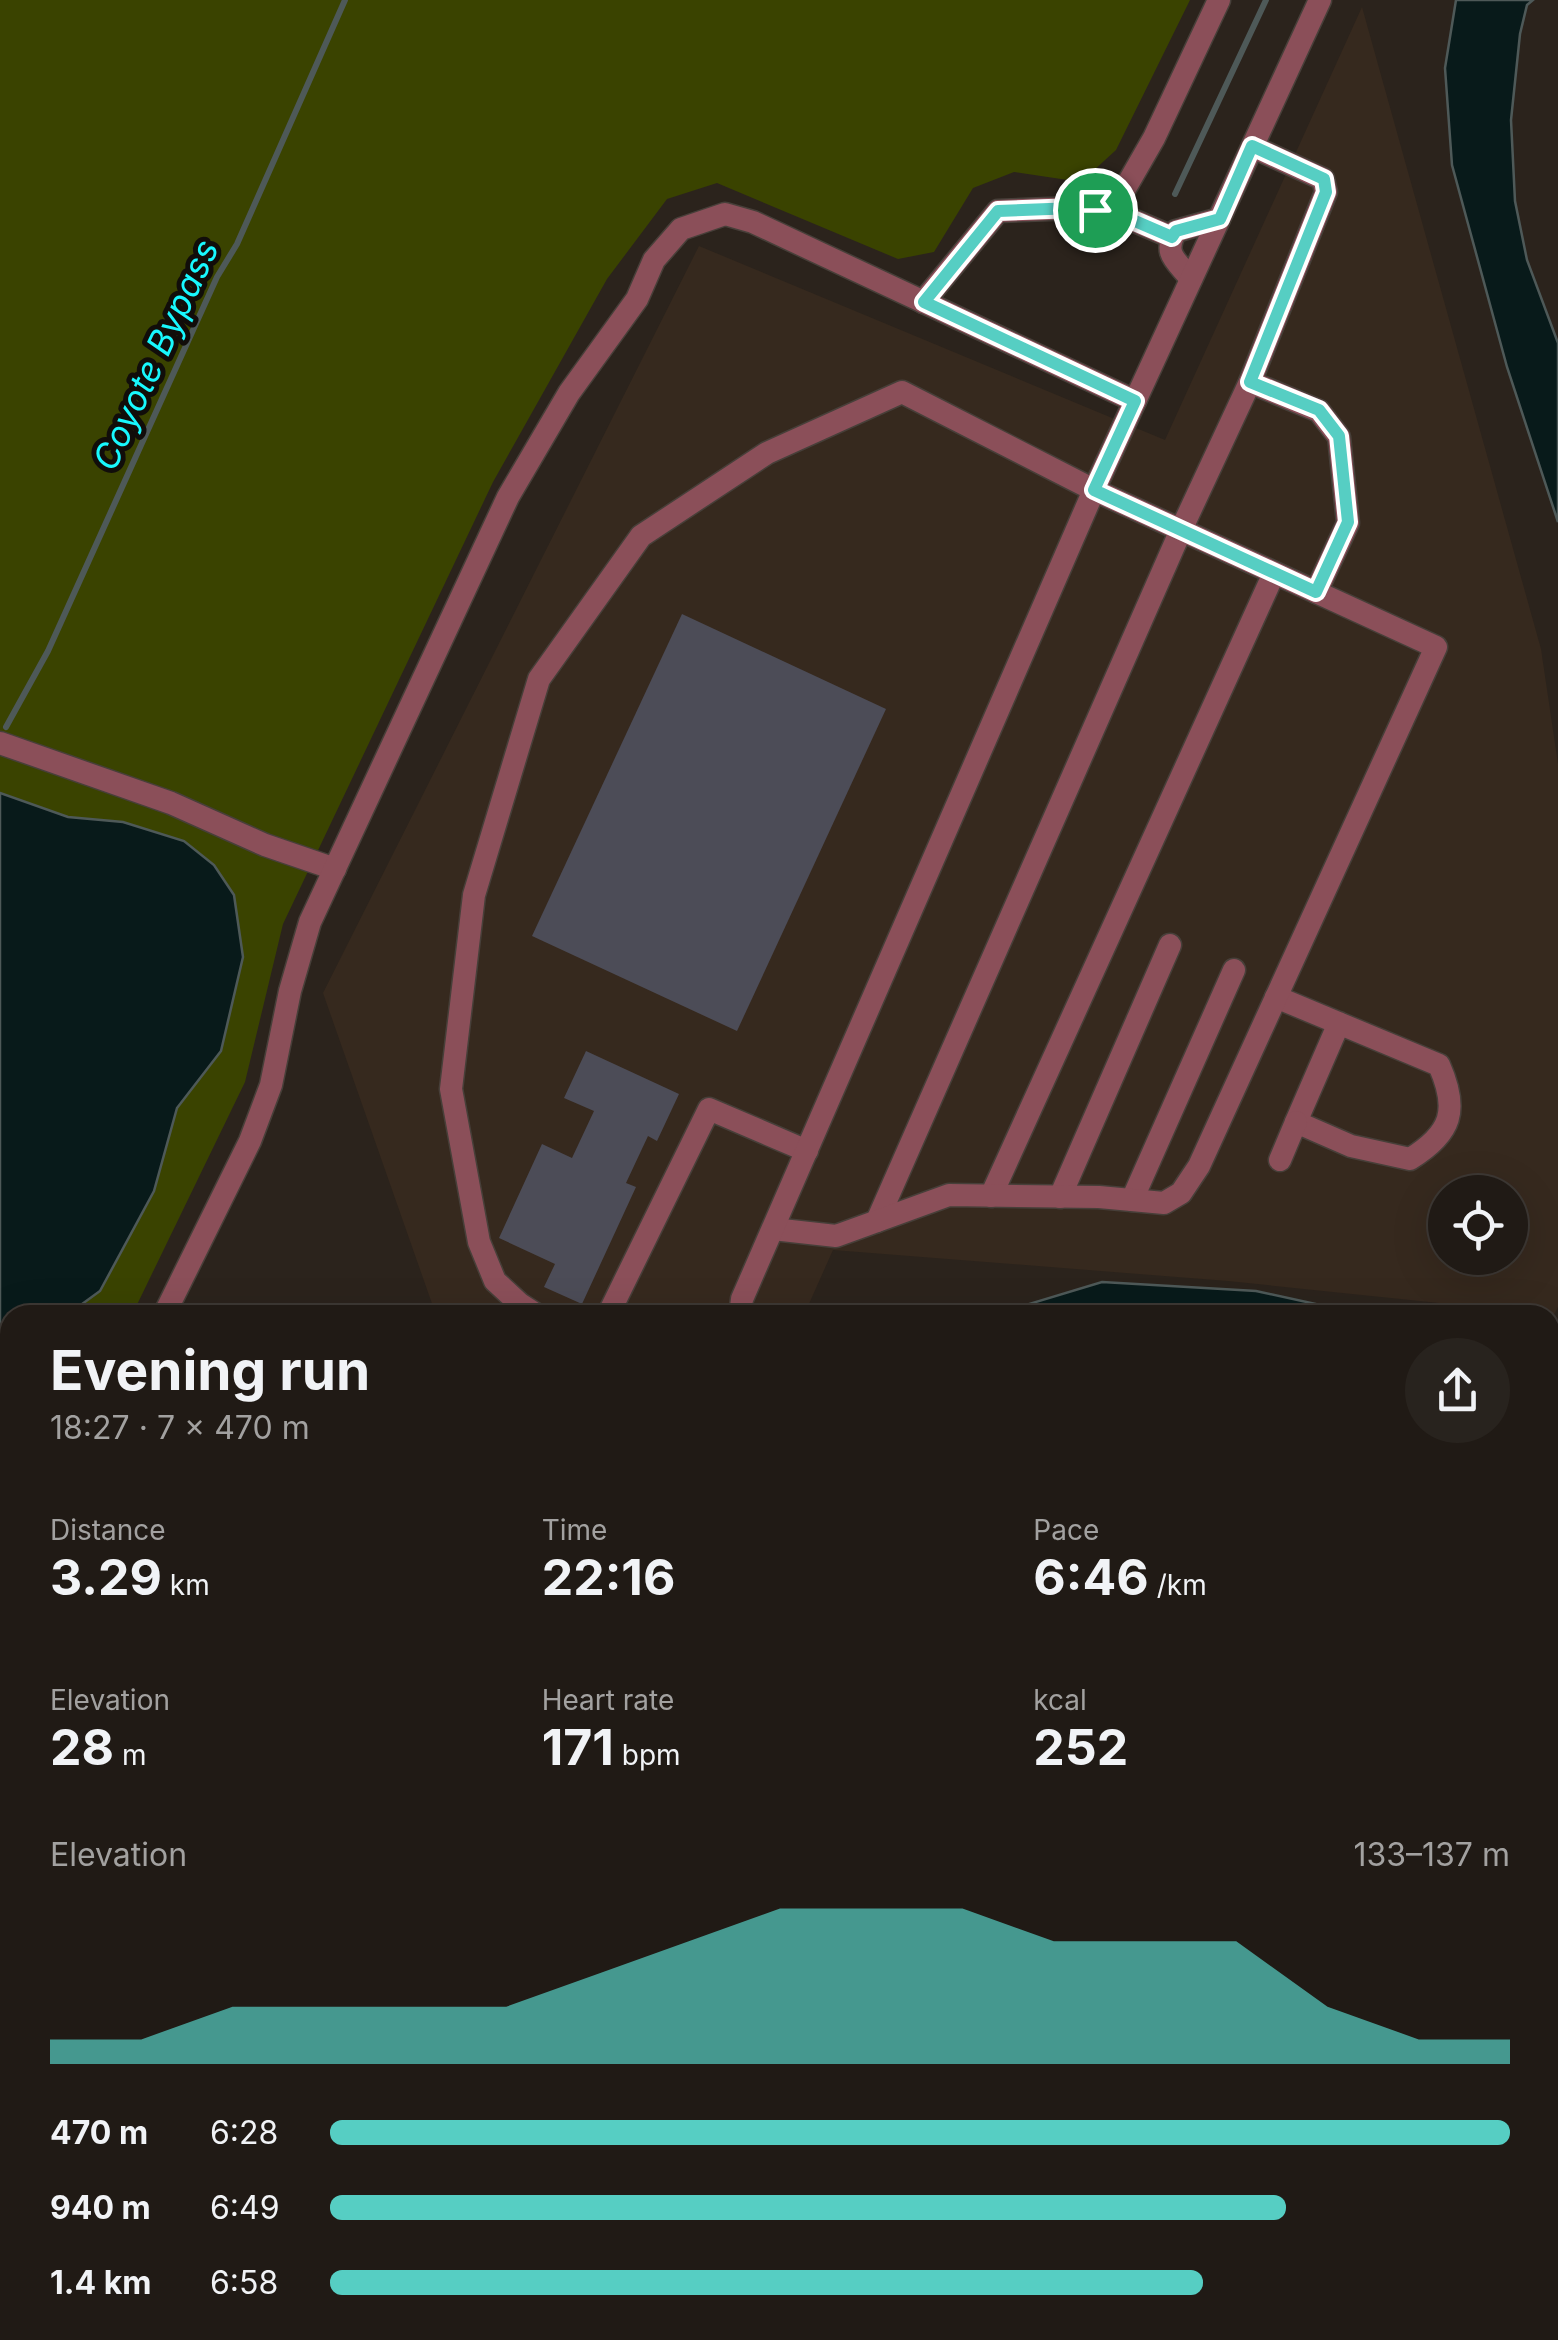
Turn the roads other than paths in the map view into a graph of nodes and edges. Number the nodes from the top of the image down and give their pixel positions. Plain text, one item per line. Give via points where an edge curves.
1 (1218, 0) edge
2 (1320, 0) edge
3 (1252, 146) junction
4 (1095, 210) junction
5 (1220, 219) junction
6 (1172, 237) junction
7 (1191, 279) junction
8 (924, 302) junction
9 (1250, 382) junction
10 (1135, 401) junction
11 (1094, 490) junction
12 (1181, 530) junction
13 (1274, 573) junction
14 (1316, 592) junction
15 (0, 743) edge
16 (335, 870) junction
17 (1170, 946) dead end
18 (1234, 970) dead end
19 (1276, 997) junction
20 (1339, 1024) junction
21 (1296, 1122) junction
22 (806, 1151) junction
23 (1280, 1160) dead end
24 (991, 1196) junction
25 (1060, 1197) junction
26 (1132, 1200) junction
27 (878, 1221) junction
28 (773, 1229) junction
29 (169, 1305) edge
30 (522, 1305) edge
31 (613, 1305) edge
32 (741, 1305) edge

1 - 4 lane via 1123,192
2 - 3 lane
3 - 5 lane
3 - 9 lane via 1324,179 1326,192
4 - 6 lane
4 - 8 lane via 998,211
5 - 6 lane
5 - 7 lane
6 - 7 lane via 1171,254
7 - 10 lane
8 - 10 lane
8 - 16 lane via 753,222 725,214 681,229 568,392 508,497
9 - 12 lane
9 - 14 lane via 1319,410 1339,436 1348,522
10 - 11 lane
11 - 12 lane
11 - 22 lane
11 - 30 lane via 902,392 767,453 641,536 538,679 474,895 450,1089 479,1242 494,1280
12 - 13 lane
12 - 27 lane
13 - 14 lane
13 - 24 lane
14 - 19 lane via 1436,647
15 - 16 lane
16 - 29 lane via 310,922 271,1084 250,1141
17 - 25 lane
18 - 26 lane
19 - 20 lane
19 - 26 lane via 1181,1193 1164,1202
20 - 21 lane
20 - 21 lane via 1439,1064 1449,1087 1449,1120 1410,1159 1351,1146
21 - 23 lane
22 - 28 lane
22 - 31 lane via 709,1108
24 - 25 lane
24 - 27 lane via 949,1195
25 - 26 lane
27 - 28 lane via 836,1236
28 - 32 lane

